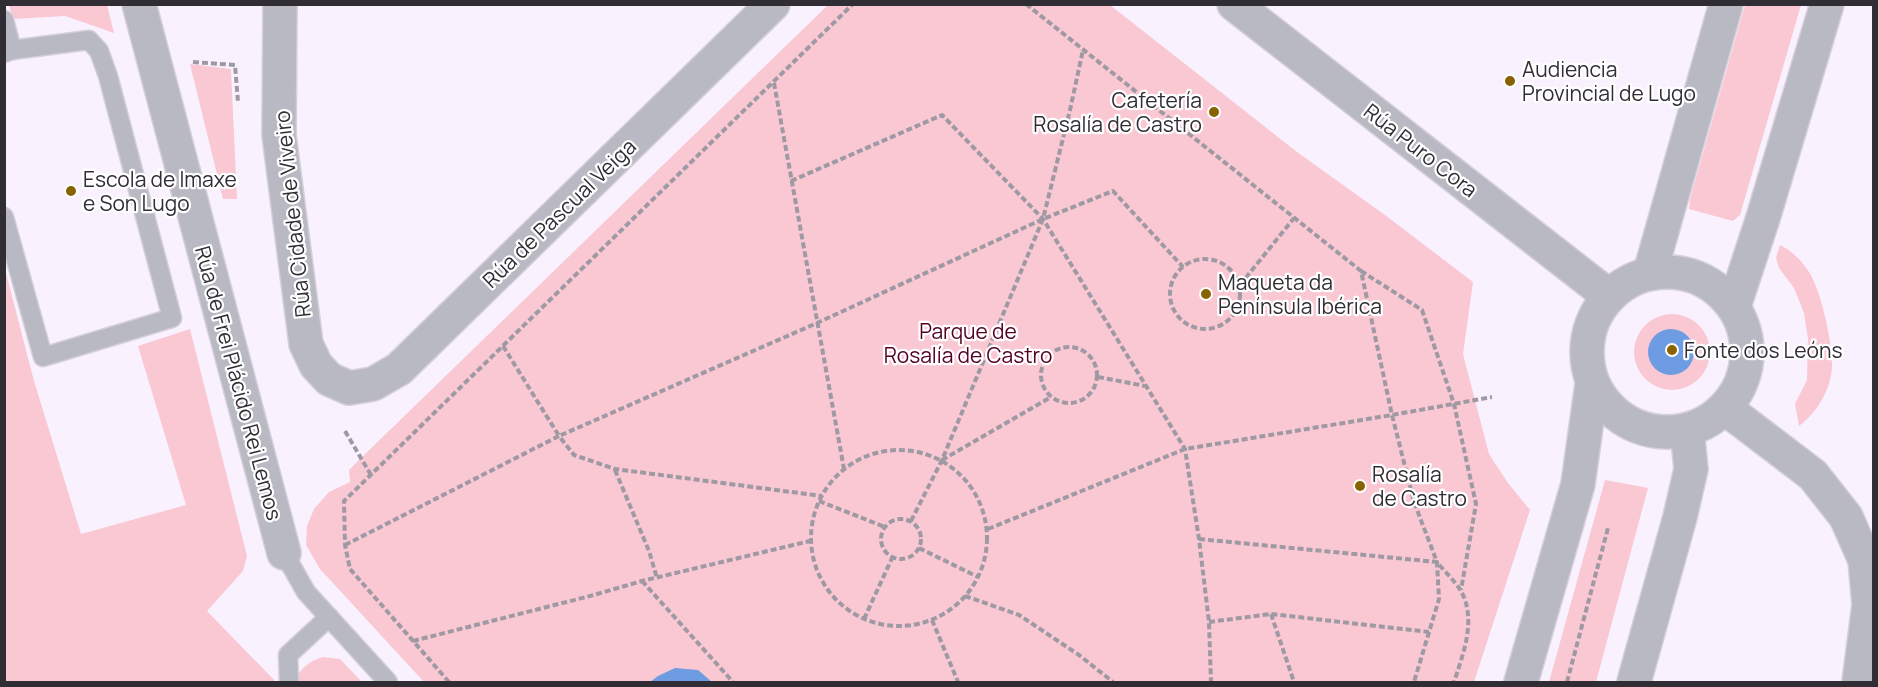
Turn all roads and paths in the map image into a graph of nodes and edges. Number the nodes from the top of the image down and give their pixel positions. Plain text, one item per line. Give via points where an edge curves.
1 (139, 4) edge
2 (773, 4) edge
3 (853, 4) edge
4 (1026, 4) edge
5 (1234, 4) edge
6 (1726, 4) edge
7 (1827, 4) edge
8 (284, 5) edge
9 (4, 20) edge
10 (1083, 50) junction
11 (8, 51) edge
12 (774, 83) junction
13 (791, 181) junction
14 (4, 217) edge
15 (1294, 218) junction
16 (1043, 219) junction
17 (1183, 267) junction
18 (1361, 271) junction
19 (1650, 273) junction
20 (1240, 286) junction
21 (1609, 296) junction
22 (1734, 306) junction
23 (817, 323) junction
24 (503, 346) junction
25 (1098, 377) junction
26 (329, 379) joint
27 (1592, 384) junction
28 (1146, 386) junction
29 (1052, 397) junction
30 (1492, 397) dead end
31 (1454, 404) junction
32 (1725, 408) junction
33 (1392, 415) junction
34 (345, 430) dead end
35 (1688, 430) junction
36 (559, 436) junction
37 (1185, 449) junction
38 (942, 460) junction
39 (844, 469) junction
40 (615, 470) junction
41 (371, 475) junction
42 (822, 496) junction
43 (819, 501) junction
44 (911, 521) junction
45 (1610, 521) dead end
46 (885, 527) junction
47 (988, 529) junction
48 (1199, 539) junction
49 (810, 541) junction
50 (345, 545) junction
51 (919, 548) junction
52 (284, 553) joint
53 (893, 556) junction
54 (1437, 562) junction
55 (978, 577) junction
56 (657, 578) junction
57 (642, 581) junction
58 (1461, 591) junction
59 (965, 596) junction
60 (1271, 614) junction
61 (329, 617) junction
62 (864, 619) junction
63 (932, 620) junction
64 (1209, 622) junction
65 (1429, 632) junction
66 (413, 641) junction
67 (289, 682) edge
68 (388, 682) edge
69 (449, 682) edge
70 (733, 682) edge
71 (958, 682) edge
72 (1113, 682) edge
73 (1210, 682) edge
74 (1294, 682) edge
75 (1414, 682) edge
76 (1454, 682) edge
77 (1521, 682) edge
78 (1568, 682) edge
79 (1634, 682) edge
80 (1859, 682) edge

1 - 52 street, Rúa de Frei Plácido Rei Lemos
2 - 26 street, Rúa de Pascual Veiga via 399,369 373,384 349,388
3 - 12 path
4 - 10 path
5 - 21 street, Rúa Puro Cora
6 - 19 street
7 - 22 street
8 - 26 street, Rúa Cidade de Viveiro via 279,135 306,344 316,366
9 - 11 lane
10 - 15 path
10 - 16 path
11 - 14 lane via 88,40 99,51 172,318 43,357
12 - 13 path
12 - 24 path
13 - 16 path via 942,115
13 - 23 path
15 - 18 path
15 - 20 path
16 - 17 path via 1113,191
16 - 23 path
16 - 28 path
16 - 38 path
17 - 20 path via 1193,261 1217,260 1236,275
17 - 20 path via 1170,286 1170,298 1172,309 1188,326 1210,330 1221,326 1237,310
18 - 31 path via 1422,310
18 - 33 path
19 - 21 street via 1628,281
19 - 22 street via 1669,271 1706,281
21 - 27 street via 1595,314 1588,335 1586,357
22 - 32 street via 1743,326 1746,369
23 - 36 path
23 - 39 path
24 - 36 path
24 - 41 path
25 - 28 path
25 - 29 path via 1091,393 1077,403 1068,404
25 - 29 path via 1094,360 1087,353 1078,348 1059,349 1044,362 1041,372
27 - 35 street via 1604,404 1631,424 1665,432
27 - 77 street via 1578,484
28 - 37 path
29 - 38 path
30 - 31 path
31 - 33 path
31 - 58 path via 1476,504
32 - 35 street
32 - 80 street via 1813,475 1846,517 1865,560 1869,604
33 - 37 path
33 - 54 path via 1414,502
34 - 41 path
35 - 79 street via 1691,469
36 - 40 path via 574,455
36 - 50 path
37 - 47 path
37 - 48 path
38 - 39 path via 918,451 892,450 867,456
38 - 44 path
38 - 47 path via 964,478 980,502
39 - 42 path
40 - 42 path
40 - 56 path
41 - 50 path via 344,501
42 - 43 path
43 - 46 path
43 - 49 path
44 - 46 path via 900,519
44 - 51 path via 921,536
45 - 78 path
46 - 53 path via 883,547
47 - 55 path via 986,554
48 - 54 path
48 - 64 path
49 - 56 path
49 - 62 path via 815,565 826,588 843,606
50 - 66 path via 350,569
51 - 53 path via 905,558
51 - 55 path
52 - 61 lane via 306,592
53 - 62 path
54 - 58 path
54 - 65 path via 1439,599
55 - 59 path
56 - 57 path
57 - 66 path
57 - 70 path
58 - 76 path via 1468,613 1467,640
59 - 63 path via 950,611
59 - 72 path via 1019,615 1079,654
60 - 64 path
60 - 65 path
60 - 74 path
61 - 67 lane via 288,655
61 - 68 lane
62 - 63 path via 886,626
63 - 71 path
64 - 73 path
65 - 75 path
66 - 69 path

